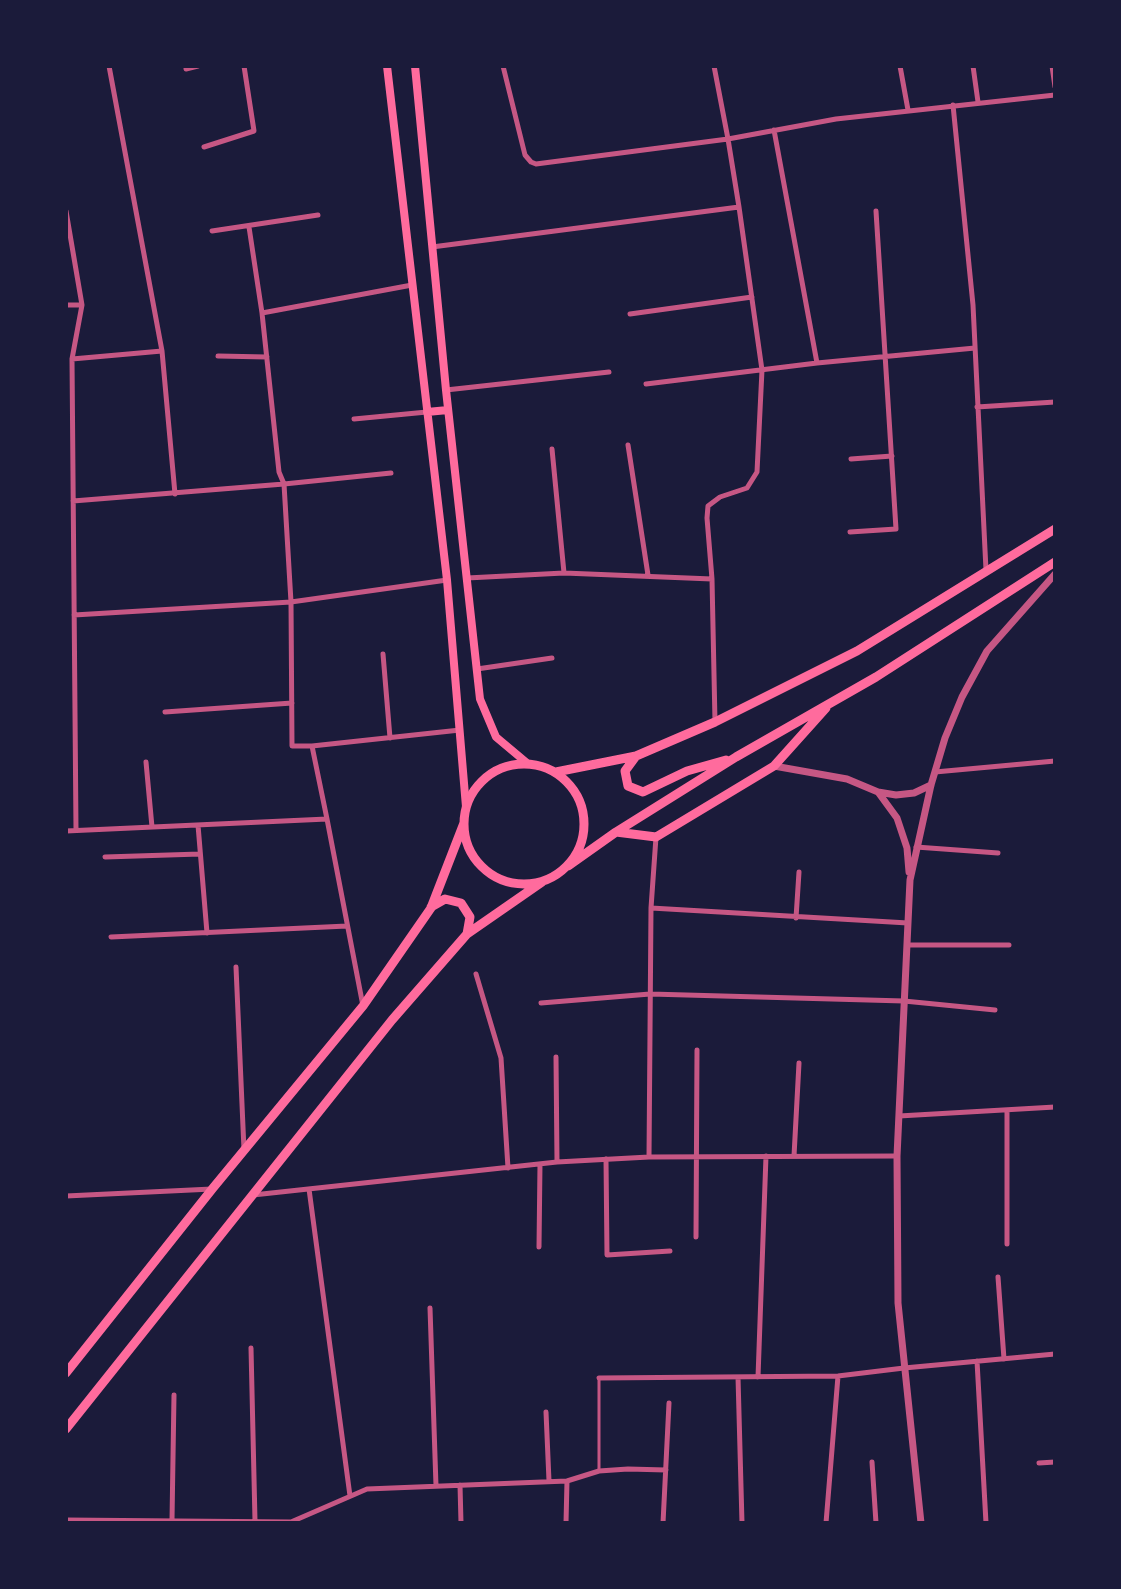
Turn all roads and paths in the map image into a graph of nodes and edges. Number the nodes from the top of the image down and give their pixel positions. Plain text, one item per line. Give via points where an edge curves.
1 (109, 66) edge
2 (198, 66) edge
3 (244, 66) edge
4 (387, 66) edge
5 (415, 66) edge
6 (503, 66) edge
7 (714, 66) edge
8 (900, 66) edge
9 (973, 66) edge
10 (1052, 66) edge
11 (186, 69) dead end
12 (1055, 87) edge
13 (1055, 94) edge
14 (978, 102) junction
15 (953, 105) junction
16 (908, 110) junction
17 (774, 130) junction
18 (728, 139) junction
19 (204, 147) dead end
20 (739, 207) junction
21 (66, 211) edge
22 (876, 211) dead end
23 (318, 215) dead end
24 (249, 226) junction
25 (212, 231) dead end
26 (432, 247) junction
27 (412, 285) junction
28 (752, 297) junction
29 (66, 305) edge
30 (82, 305) junction
31 (262, 313) junction
32 (630, 314) dead end
33 (975, 348) junction
34 (162, 351) junction
35 (218, 356) dead end
36 (885, 356) junction
37 (267, 357) junction
38 (72, 359) junction
39 (817, 363) junction
40 (762, 370) junction
41 (609, 372) dead end
42 (69, 377) edge
43 (646, 384) dead end
44 (446, 390) junction
45 (1055, 402) edge
46 (977, 407) junction
47 (448, 410) junction
48 (427, 412) junction
49 (354, 419) dead end
50 (628, 445) dead end
51 (552, 449) dead end
52 (69, 452) edge
53 (892, 456) junction
54 (851, 459) dead end
55 (391, 472) dead end
56 (284, 484) junction
57 (175, 494) junction
58 (73, 501) junction
59 (1055, 529) edge
60 (850, 532) dead end
61 (1055, 562) edge
62 (986, 570) junction
63 (564, 573) junction
64 (1055, 574) edge
65 (648, 575) junction
66 (467, 578) junction
67 (712, 579) junction
68 (447, 580) junction
69 (291, 602) junction
70 (74, 615) junction
71 (383, 654) dead end
72 (552, 658) dead end
73 (477, 669) junction
74 (66, 691) edge
75 (75, 691) junction
76 (833, 702) junction
77 (292, 703) junction
78 (165, 711) dead end
79 (715, 722) junction
80 (461, 730) junction
81 (390, 738) junction
82 (312, 746) junction
83 (636, 756) junction
84 (736, 757) junction
85 (1055, 761) edge
86 (146, 762) dead end
87 (527, 763) junction
88 (774, 766) junction
89 (556, 772) junction
90 (935, 772) junction
91 (931, 785) junction
92 (878, 792) junction
93 (466, 807) junction
94 (327, 819) junction
95 (464, 823) junction
96 (198, 825) junction
97 (152, 827) junction
98 (76, 830) junction
99 (66, 831) edge
100 (616, 832) junction
101 (656, 837) junction
102 (916, 847) junction
103 (998, 853) dead end
104 (200, 854) junction
105 (105, 857) dead end
106 (568, 866) junction
107 (799, 872) dead end
108 (910, 880) junction
109 (542, 882) junction
110 (431, 908) junction
111 (651, 908) junction
112 (796, 918) junction
113 (908, 923) junction
114 (347, 926) junction
115 (207, 933) junction
116 (467, 934) junction
117 (111, 937) dead end
118 (907, 945) junction
119 (1009, 945) dead end
120 (236, 967) dead end
121 (476, 974) dead end
122 (650, 994) junction
123 (904, 1000) junction
124 (541, 1003) dead end
125 (363, 1006) junction
126 (995, 1010) dead end
127 (697, 1050) dead end
128 (556, 1057) dead end
129 (799, 1063) dead end
130 (1055, 1107) edge
131 (1007, 1110) junction
132 (899, 1116) junction
133 (244, 1152) junction
134 (649, 1156) junction
135 (697, 1156) junction
136 (766, 1156) junction
137 (794, 1156) junction
138 (897, 1156) junction
139 (606, 1159) junction
140 (556, 1162) junction
141 (540, 1164) junction
142 (508, 1168) junction
143 (213, 1188) junction
144 (309, 1189) junction
145 (253, 1195) junction
146 (66, 1196) edge
147 (696, 1238) dead end
148 (1007, 1244) dead end
149 (539, 1247) dead end
150 (670, 1251) dead end
151 (998, 1277) dead end
152 (430, 1308) dead end
153 (251, 1348) dead end
154 (1055, 1354) edge
155 (1004, 1359) junction
156 (977, 1361) junction
157 (904, 1368) junction
158 (66, 1372) edge
159 (838, 1376) junction
160 (738, 1377) junction
161 (758, 1377) junction
162 (599, 1378) joint
163 (174, 1395) dead end
164 (669, 1403) dead end
165 (546, 1412) dead end
166 (66, 1429) edge
167 (872, 1462) dead end
168 (1055, 1462) edge
169 (1039, 1463) dead end
170 (666, 1470) junction
171 (599, 1471) junction
172 (567, 1481) junction
173 (549, 1482) junction
174 (460, 1485) junction
175 (436, 1486) junction
176 (350, 1496) junction
177 (172, 1520) junction
178 (70, 1521) edge
179 (255, 1521) junction
180 (291, 1522) edge
181 (460, 1523) edge
182 (566, 1523) edge
183 (663, 1523) edge
184 (742, 1523) edge
185 (826, 1523) edge
186 (876, 1523) edge
187 (921, 1523) edge
188 (986, 1523) edge

1 - 34 street
2 - 11 street
3 - 19 street via 254,131
4 - 27 main road
5 - 26 main road
6 - 18 street via 525,155 536,164
7 - 18 street
8 - 16 street
9 - 14 street
10 - 12 street
13 - 14 street
14 - 15 street
15 - 16 street
15 - 33 street
16 - 17 street
17 - 18 street
17 - 39 street
18 - 20 street
20 - 26 street
20 - 28 street
21 - 30 street
22 - 36 street
23 - 24 street
24 - 25 street
24 - 31 street
26 - 44 main road
27 - 31 street
27 - 48 main road
28 - 32 street
28 - 40 street
29 - 30 street
30 - 38 street
31 - 37 street
33 - 36 street
33 - 46 street
34 - 38 street
34 - 57 street
35 - 37 street
36 - 39 street
36 - 53 street
37 - 56 street via 279,472
38 - 42 street
39 - 40 street
40 - 43 street
40 - 67 street via 757,472 747,488 720,497 708,506
41 - 44 street
42 - 52 street
44 - 47 main road
45 - 46 street
46 - 62 street
47 - 48 main road
47 - 66 main road
48 - 49 street
48 - 68 main road
50 - 65 street
51 - 63 street
52 - 58 street
53 - 54 street
53 - 60 street via 896,529
55 - 56 street
56 - 57 street
56 - 69 street
57 - 58 street
58 - 70 street
59 - 62 main road
61 - 76 main road
62 - 79 main road via 857,651
63 - 65 street
63 - 66 street
64 - 90 street via 987,651 962,697
65 - 67 street
66 - 73 main road
67 - 79 street
68 - 69 street
68 - 80 main road
69 - 70 street
69 - 77 street
70 - 75 street
71 - 81 street
72 - 73 street
73 - 87 main road via 480,699 496,737
74 - 75 street
75 - 98 street
76 - 84 main road
76 - 88 main road
77 - 78 street
77 - 82 street via 292,746
79 - 83 main road
80 - 81 street
80 - 93 main road
81 - 82 street
82 - 94 street
83 - 84 main road via 625,771 628,786 643,792 687,771
83 - 89 main road
84 - 100 main road
85 - 90 street
86 - 97 street
87 - 89 main road
87 - 93 main road via 503,767 482,780
88 - 92 street via 847,779
88 - 101 main road
89 - 106 main road via 577,794 585,824 577,854
90 - 91 street
91 - 92 street via 914,793
91 - 102 street
92 - 108 street via 897,818 907,848
93 - 95 main road
94 - 96 street
94 - 114 street
95 - 109 main road via 472,854 495,877 526,885
95 - 110 main road
96 - 97 street
96 - 104 street
97 - 98 street
98 - 99 street
100 - 101 main road
100 - 106 main road
101 - 111 street
102 - 103 street
102 - 108 street
104 - 105 street
104 - 115 street
106 - 109 main road
107 - 112 street
108 - 113 street
109 - 116 main road
110 - 116 main road via 445,899 461,903 470,917
110 - 125 main road
111 - 112 street
111 - 122 street
112 - 113 street
113 - 118 street
114 - 115 street
114 - 125 street
115 - 117 street
116 - 145 main road via 392,1020
118 - 119 street
118 - 123 street
120 - 133 street
121 - 142 street via 501,1058
122 - 123 street
122 - 124 street
122 - 134 street
123 - 126 street
123 - 132 street
125 - 133 main road
127 - 135 street
128 - 140 street
129 - 137 street
130 - 131 street
131 - 132 street
131 - 148 street
132 - 138 street
133 - 143 main road
134 - 135 street
134 - 139 street
135 - 136 street
135 - 147 street
136 - 137 street
136 - 161 street
137 - 138 street
138 - 157 street via 898,1303
139 - 140 street
139 - 150 street via 607,1255
140 - 141 street
141 - 142 street
141 - 149 street
142 - 144 street
143 - 146 street
143 - 158 main road
144 - 145 street
144 - 176 street
145 - 166 main road
151 - 155 street
152 - 175 street
153 - 179 street
154 - 155 street
155 - 156 street
156 - 157 street
156 - 188 street
157 - 159 street
157 - 187 street
159 - 161 street
159 - 185 street
160 - 161 street
160 - 162 street
160 - 184 street
162 - 171 lane
163 - 177 street
164 - 170 street
165 - 173 street
167 - 186 street
168 - 169 street
170 - 171 street
170 - 183 street
171 - 172 street
172 - 173 street
172 - 182 street
173 - 174 street
174 - 175 street
174 - 181 street
175 - 176 street via 367,1489
176 - 180 street
177 - 178 street
177 - 179 street
179 - 180 street

